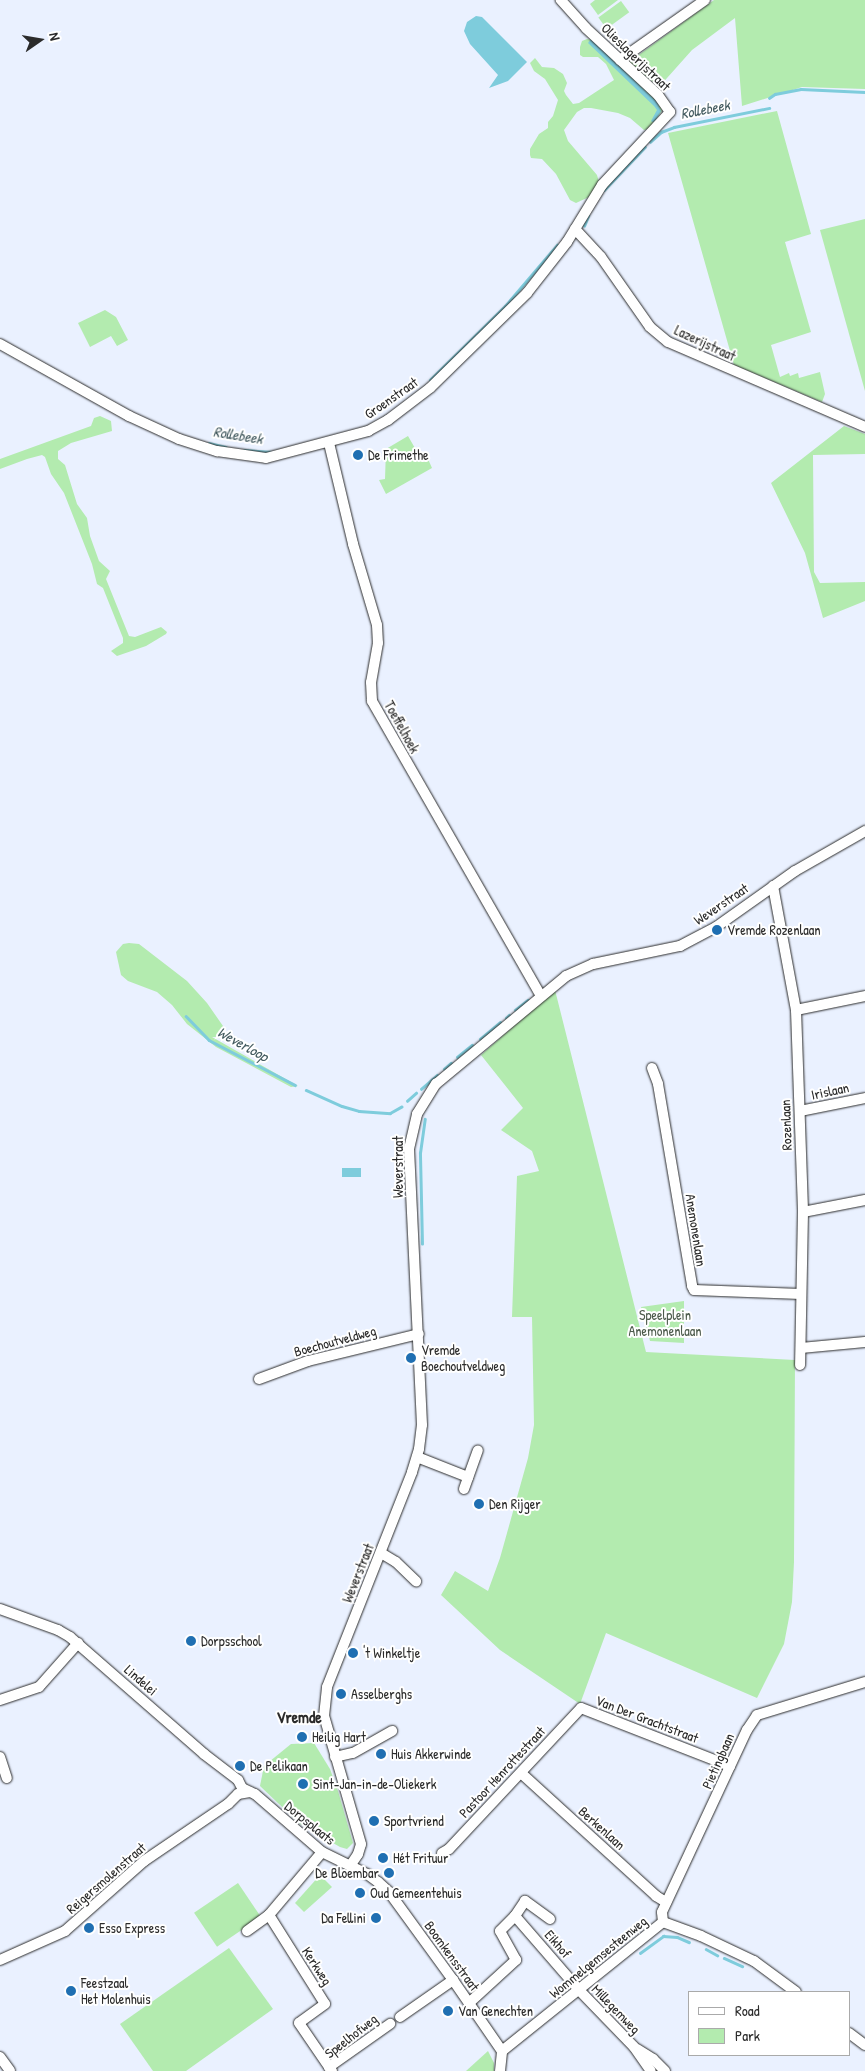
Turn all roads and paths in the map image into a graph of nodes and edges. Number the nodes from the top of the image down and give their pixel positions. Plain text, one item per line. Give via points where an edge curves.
1 (561, 0) edge
2 (705, 0) edge
3 (620, 60) junction
4 (670, 112) joint
5 (576, 229) junction
6 (0, 344) edge
7 (865, 427) edge
8 (329, 443) junction
9 (865, 831) edge
10 (773, 886) junction
11 (541, 996) junction
12 (865, 996) edge
13 (796, 1010) junction
14 (652, 1068) dead end
15 (865, 1098) edge
16 (800, 1112) junction
17 (865, 1200) edge
18 (803, 1212) junction
19 (801, 1294) junction
20 (419, 1334) junction
21 (865, 1342) edge
22 (801, 1348) junction
23 (800, 1365) dead end
24 (259, 1379) dead end
25 (478, 1450) dead end
26 (417, 1457) junction
27 (468, 1477) junction
28 (464, 1489) dead end
29 (381, 1553) junction
30 (416, 1580) dead end
31 (0, 1608) edge
32 (78, 1643) junction
33 (865, 1682) edge
34 (0, 1700) edge
35 (582, 1708) joint
36 (324, 1716) joint
37 (392, 1731) dead end
38 (0, 1757) edge
39 (336, 1757) junction
40 (730, 1766) junction
41 (521, 1773) junction
42 (7, 1778) dead end
43 (250, 1792) junction
44 (322, 1852) junction
45 (442, 1853) dead end
46 (350, 1866) junction
47 (666, 1902) junction
48 (269, 1916) junction
49 (516, 1916) junction
50 (550, 1919) dead end
51 (663, 1922) junction
52 (247, 1931) dead end
53 (0, 1960) edge
54 (453, 1980) junction
55 (579, 1990) junction
56 (795, 1991) edge
57 (469, 2003) junction
58 (400, 2017) dead end
59 (390, 2024) dead end
60 (850, 2034) edge
61 (865, 2045) edge
62 (634, 2047) junction
63 (502, 2052) junction
64 (0, 2057) edge
65 (330, 2069) edge
66 (10, 2071) edge
67 (500, 2071) edge
68 (651, 2071) edge
69 (665, 2071) edge

1 - 3 street, Olieslagerijstraat
2 - 3 street
3 - 4 street, Olieslagerijstraat via 658,95
4 - 5 street, Groenstraat via 602,185
5 - 7 street, Lazerijstraat via 601,257 650,327 668,342
5 - 8 street, Groenstraat via 527,293 430,388 368,431
6 - 8 street, Groenstraat via 122,413 179,440 266,458
8 - 11 street, Toeffelhoek via 353,544 377,625 372,701
9 - 10 street, Weverstraat
10 - 11 street, Weverstraat via 716,927 680,946 580,968
10 - 13 street, Rozenlaan
11 - 20 street, Weverstraat via 436,1084 417,1114 410,1149
12 - 13 street
13 - 16 street, Rozenlaan
14 - 19 street, Anemonenlaan via 658,1084 694,1290
15 - 16 street, Irislaan
16 - 18 street, Rozenlaan
17 - 18 street
18 - 19 street, Rozenlaan
19 - 22 street, Rozenlaan
20 - 24 street, Boechoutveldweg via 308,1361
20 - 26 street, Weverstraat via 422,1425
21 - 22 street
22 - 23 street, Rozenlaan
25 - 27 street
26 - 27 street
26 - 29 street, Weverstraat
27 - 28 street
29 - 30 street
29 - 36 street, Weverstraat via 327,1687
31 - 32 street, Lindelei via 58,1630
32 - 34 street via 39,1687
32 - 43 street, Lindelei
33 - 40 street, Pietingbaan via 757,1715
35 - 40 street, Van Der Grachtstraat
35 - 41 street, Pastoor Henrottestraat
36 - 39 street, Dorpsplaats
37 - 39 street via 353,1753
38 - 42 street
39 - 46 street, Dorpsplaats via 360,1844
40 - 47 street, Pietingbaan
41 - 45 street, Pastoor Henrottestraat
41 - 47 street, Berkenlaan
43 - 44 street, Dorpsplaats
43 - 53 street, Reigersmolenstraat via 238,1794 144,1861 65,1931
44 - 46 street, Dorpsplaats
44 - 48 street
46 - 54 street, Boomkensstraat via 367,1874 389,1892
47 - 51 street, Pietingbaan
48 - 52 street
48 - 65 street, Kerkweg via 325,2004 299,2022
49 - 50 street, Eikhof via 525,1901
49 - 55 street, Eikhof
49 - 57 street, Eikhof via 500,1931 516,1960
51 - 55 street, Wommelgemsesteenweg
51 - 56 street, Wommelgemsesteenweg via 754,1961
54 - 57 street, Boomkensstraat
54 - 58 street, Speelhofweg
55 - 62 street, Millegemweg
55 - 63 street, Wommelgemsesteenweg
57 - 63 street, Boomkensstraat
59 - 65 street, Speelhofweg
60 - 61 street
62 - 68 street, Millegemweg
62 - 69 street, Millegemweg
63 - 67 street
64 - 66 street

